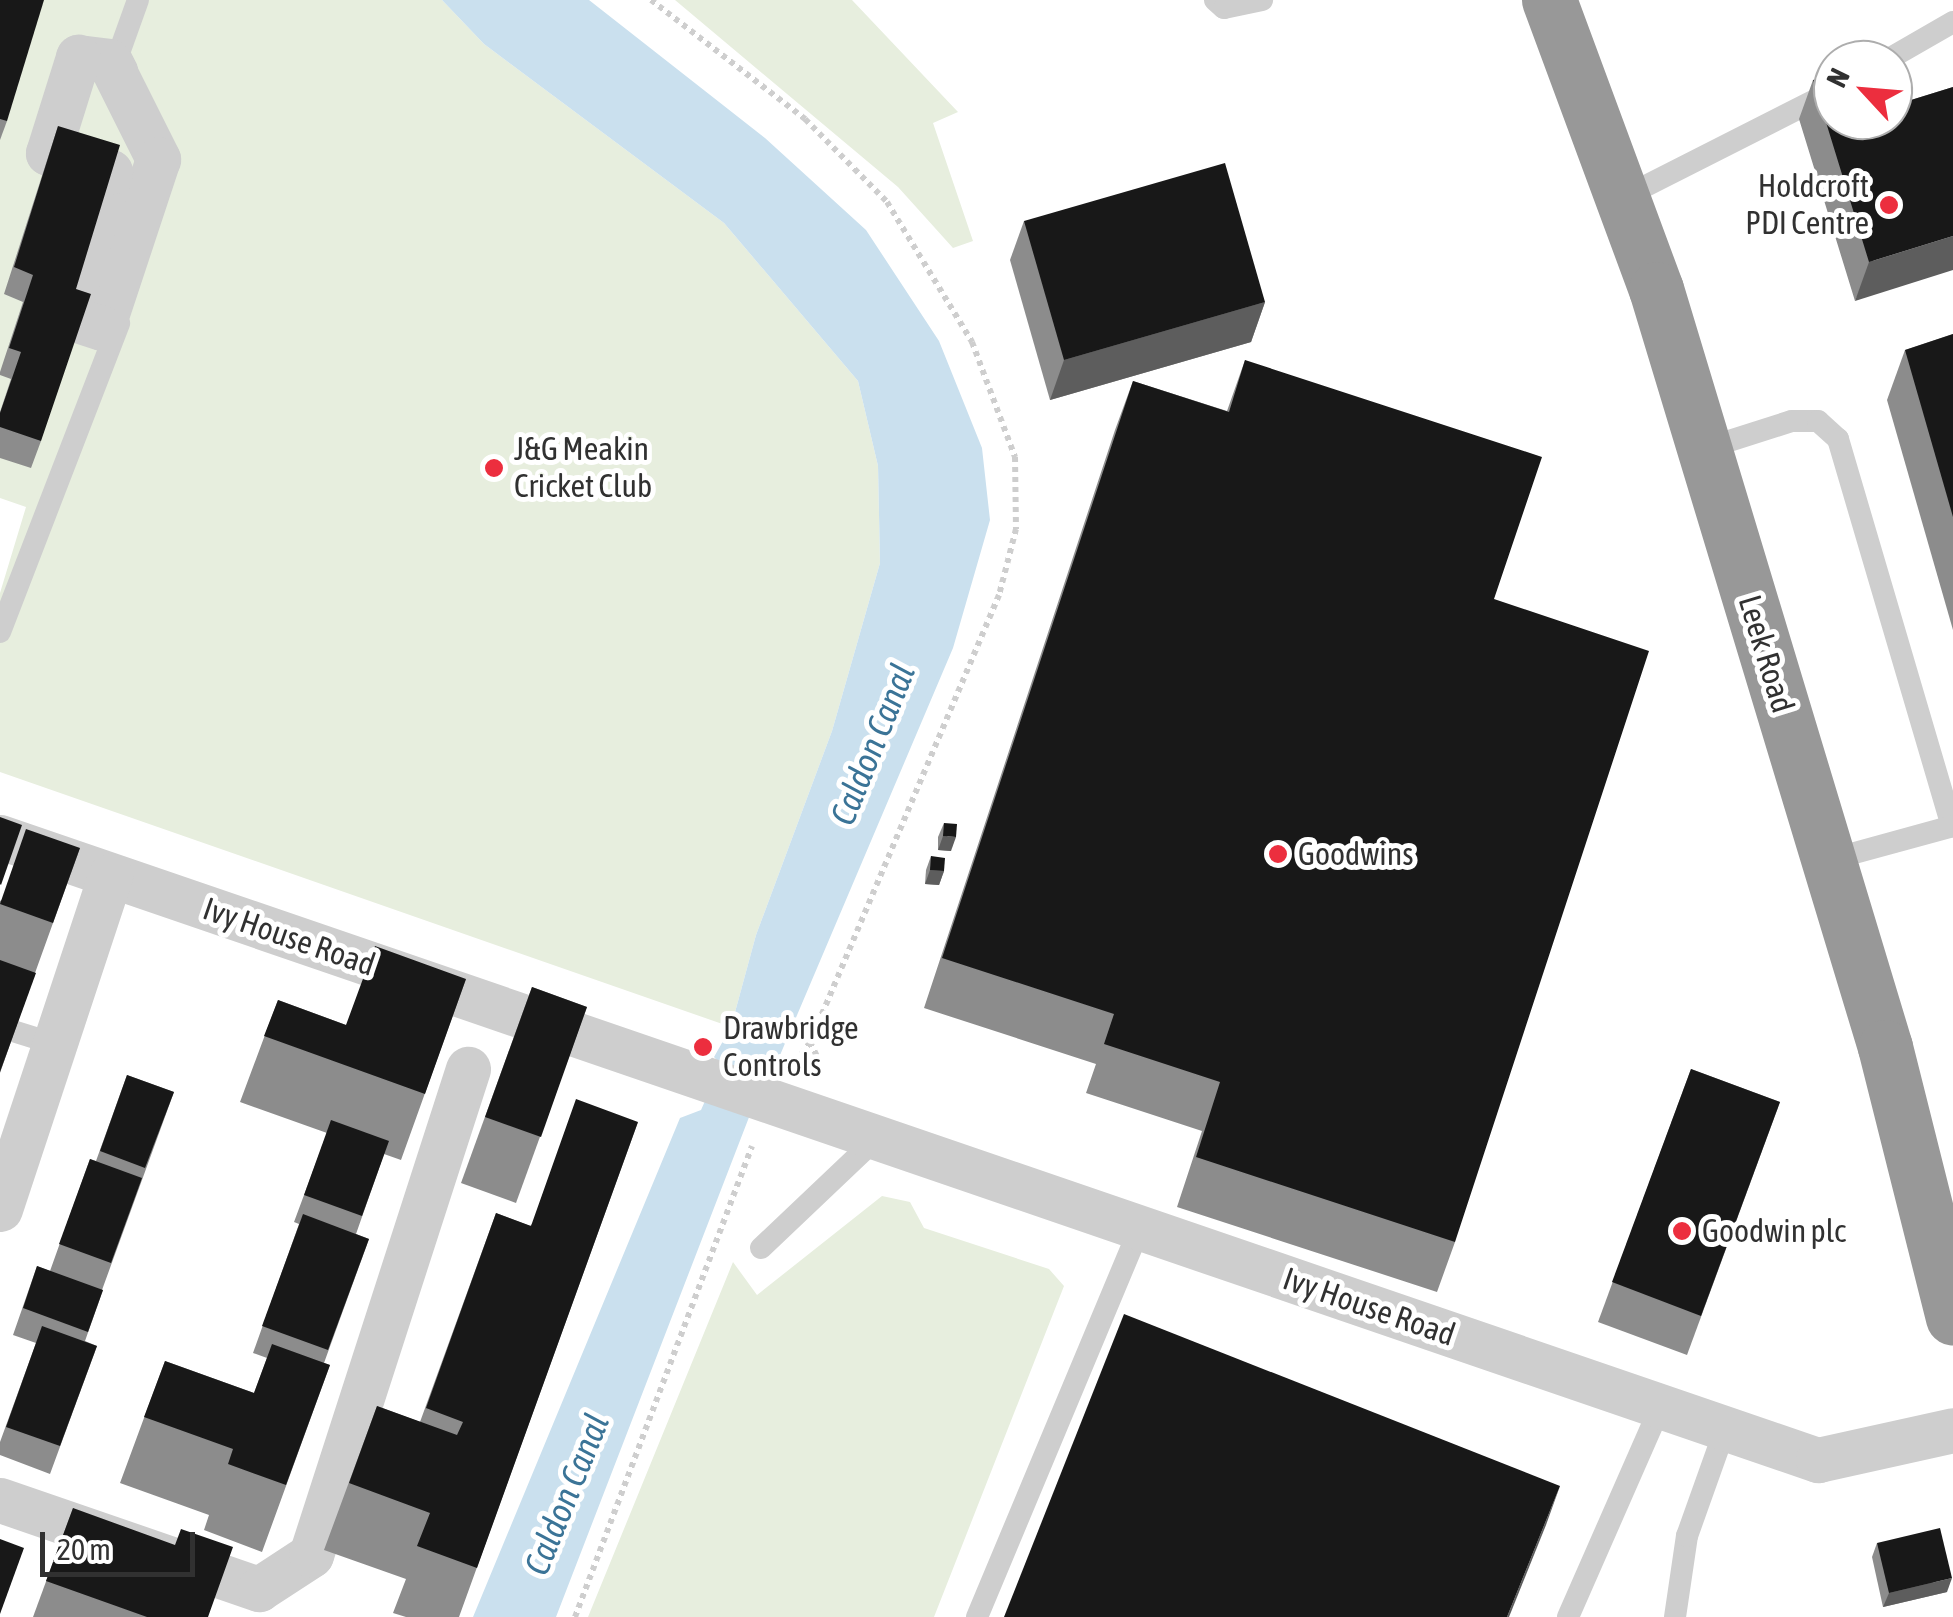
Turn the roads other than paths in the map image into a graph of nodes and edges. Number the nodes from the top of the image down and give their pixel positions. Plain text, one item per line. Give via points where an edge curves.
1 (138, 0) edge
2 (1215, 0) edge
3 (1262, 0) edge
4 (1549, 0) edge
5 (1953, 22) edge
6 (1913, 45) edge
7 (1813, 101) edge
8 (48, 153) joint
9 (1622, 198) junction
10 (1704, 449) junction
11 (0, 632) edge
12 (1952, 827) edge
13 (0, 837) edge
14 (1828, 860) junction
15 (110, 876) junction
16 (0, 1026) edge
17 (55, 1044) junction
18 (468, 1069) dead end
19 (878, 1138) junction
20 (0, 1209) edge
21 (1140, 1228) junction
22 (761, 1248) dead end
23 (1953, 1318) edge
24 (1660, 1406) junction
25 (1725, 1429) junction
26 (1953, 1430) edge
27 (0, 1500) edge
28 (255, 1603) edge
29 (977, 1617) edge
30 (1568, 1617) edge
31 (1675, 1617) edge

1 - 11 lane via 118,53 178,171
2 - 3 lane via 1224,8
4 - 9 highway, Leek Road
5 - 6 lane
7 - 9 lane
8 - 8 street via 78,57 109,61 158,159 102,328 66,316 110,172
9 - 10 highway, Leek Road
10 - 12 lane via 1792,421 1818,420 1838,439
10 - 14 highway, Leek Road
12 - 14 lane
13 - 15 street, Ivy House Road
14 - 23 highway, Leek Road via 1886,1047
15 - 17 street
15 - 19 street, Ivy House Road via 691,1075 789,1089
16 - 17 lane
17 - 20 street
18 - 28 street via 311,1555
19 - 21 street, Ivy House Road
19 - 22 lane
21 - 24 street, Ivy House Road
21 - 29 lane
24 - 25 street, Ivy House Road
24 - 30 lane
25 - 26 street, Ivy House Road via 1818,1460
25 - 31 lane via 1687,1536
27 - 28 street

